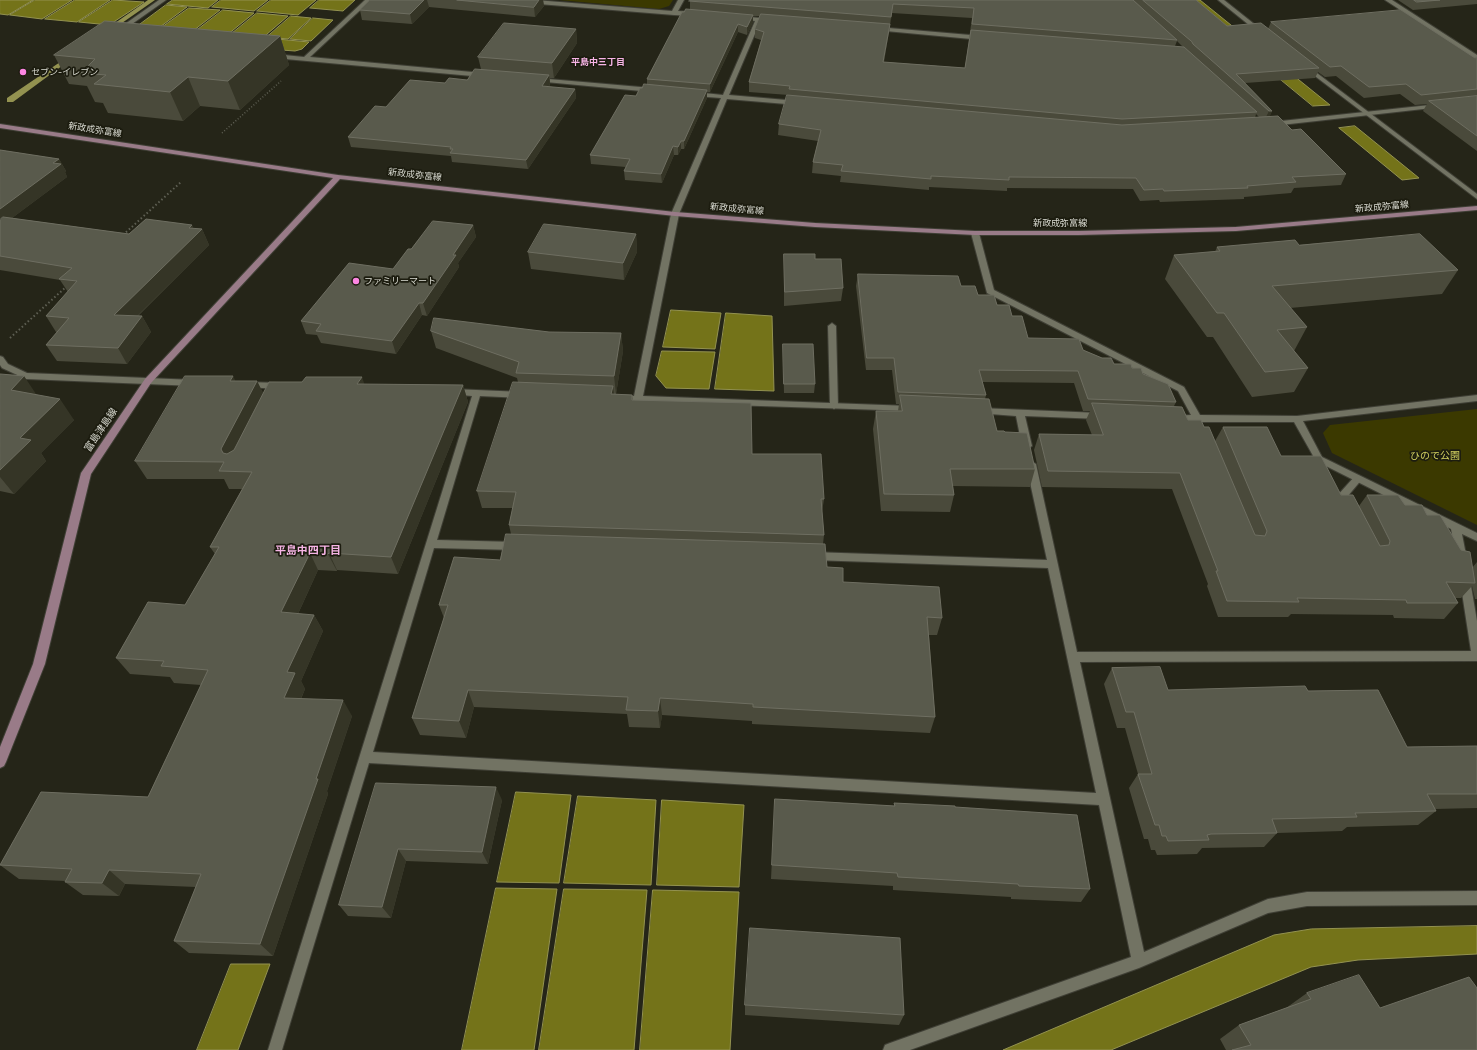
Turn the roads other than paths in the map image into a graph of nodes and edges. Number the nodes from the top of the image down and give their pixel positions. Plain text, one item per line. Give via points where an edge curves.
1 (164, 0) edge
2 (368, 0) edge
3 (514, 0) edge
4 (681, 0) edge
5 (1221, 0) edge
6 (1388, 0) edge
7 (674, 13) junction
8 (697, 15) edge
9 (735, 18) edge
10 (758, 20) junction
11 (774, 21) edge
12 (868, 28) edge
13 (112, 35) edge
14 (987, 38) edge
15 (1269, 38) edge
16 (266, 55) edge
17 (1477, 58) edge
18 (305, 59) junction
19 (1299, 62) edge
20 (487, 75) edge
21 (527, 79) edge
22 (662, 91) edge
23 (686, 93) edge
24 (726, 96) junction
25 (804, 104) edge
26 (1445, 105) edge
27 (1366, 114) junction
28 (1263, 125) edge
29 (0, 126) edge
30 (338, 177) junction
31 (1477, 197) edge
32 (1477, 208) edge
33 (676, 214) junction
34 (975, 233) junction
35 (832, 326) dead end
36 (2, 365) edge
37 (148, 382) junction
38 (202, 383) edge
39 (240, 385) edge
40 (294, 387) edge
41 (445, 392) edge
42 (477, 393) junction
43 (530, 395) edge
44 (615, 398) edge
45 (1477, 398) edge
46 (638, 399) junction
47 (834, 406) junction
48 (919, 409) edge
49 (973, 411) edge
50 (1020, 413) junction
51 (1113, 416) edge
52 (1167, 418) edge
53 (1297, 419) junction
54 (1200, 423) junction
55 (1358, 478) junction
56 (1352, 516) edge
57 (1456, 527) junction
58 (1477, 538) edge
59 (431, 544) junction
60 (526, 547) edge
61 (804, 556) edge
62 (1053, 564) junction
63 (1477, 655) edge
64 (1073, 657) junction
65 (365, 757) junction
66 (0, 762) edge
67 (1104, 799) junction
68 (1477, 898) edge
69 (1139, 961) junction
70 (275, 1050) edge
71 (890, 1050) edge

1 - 13 street
2 - 18 street
3 - 7 street
4 - 7 street
5 - 15 street
6 - 17 street
7 - 8 street
9 - 10 street
10 - 11 street
10 - 24 street
12 - 14 street
16 - 18 street
18 - 20 street
19 - 27 street
21 - 22 street
23 - 24 street
24 - 25 street
24 - 33 street
26 - 27 street
27 - 28 street
27 - 31 street
29 - 30 main road, 新政成弥富線
30 - 33 main road, 新政成弥富線
30 - 37 main road, 富島津島線
32 - 34 main road, 新政成弥富線 via 1236,229
33 - 34 main road, 新政成弥富線 via 815,225
33 - 46 street
34 - 54 street via 990,291 1181,389
35 - 47 street
36 - 37 street via 26,376
37 - 38 street
37 - 66 main road, 富島津島線 via 86,473 39,664
39 - 40 street via 276,390
41 - 42 street
42 - 43 street
42 - 59 street
44 - 46 street
45 - 53 street
46 - 47 street
47 - 48 street
49 - 50 street
50 - 51 street
50 - 62 street
52 - 54 street
53 - 54 street
53 - 55 street via 1319,459
55 - 56 street via 1342,496
55 - 57 street
57 - 58 street
57 - 63 street
59 - 60 street
59 - 65 street
61 - 62 street
62 - 64 street
63 - 64 street
64 - 67 street
65 - 67 street
65 - 70 street
67 - 69 street
68 - 69 street via 1307,899 1268,906
69 - 71 street

